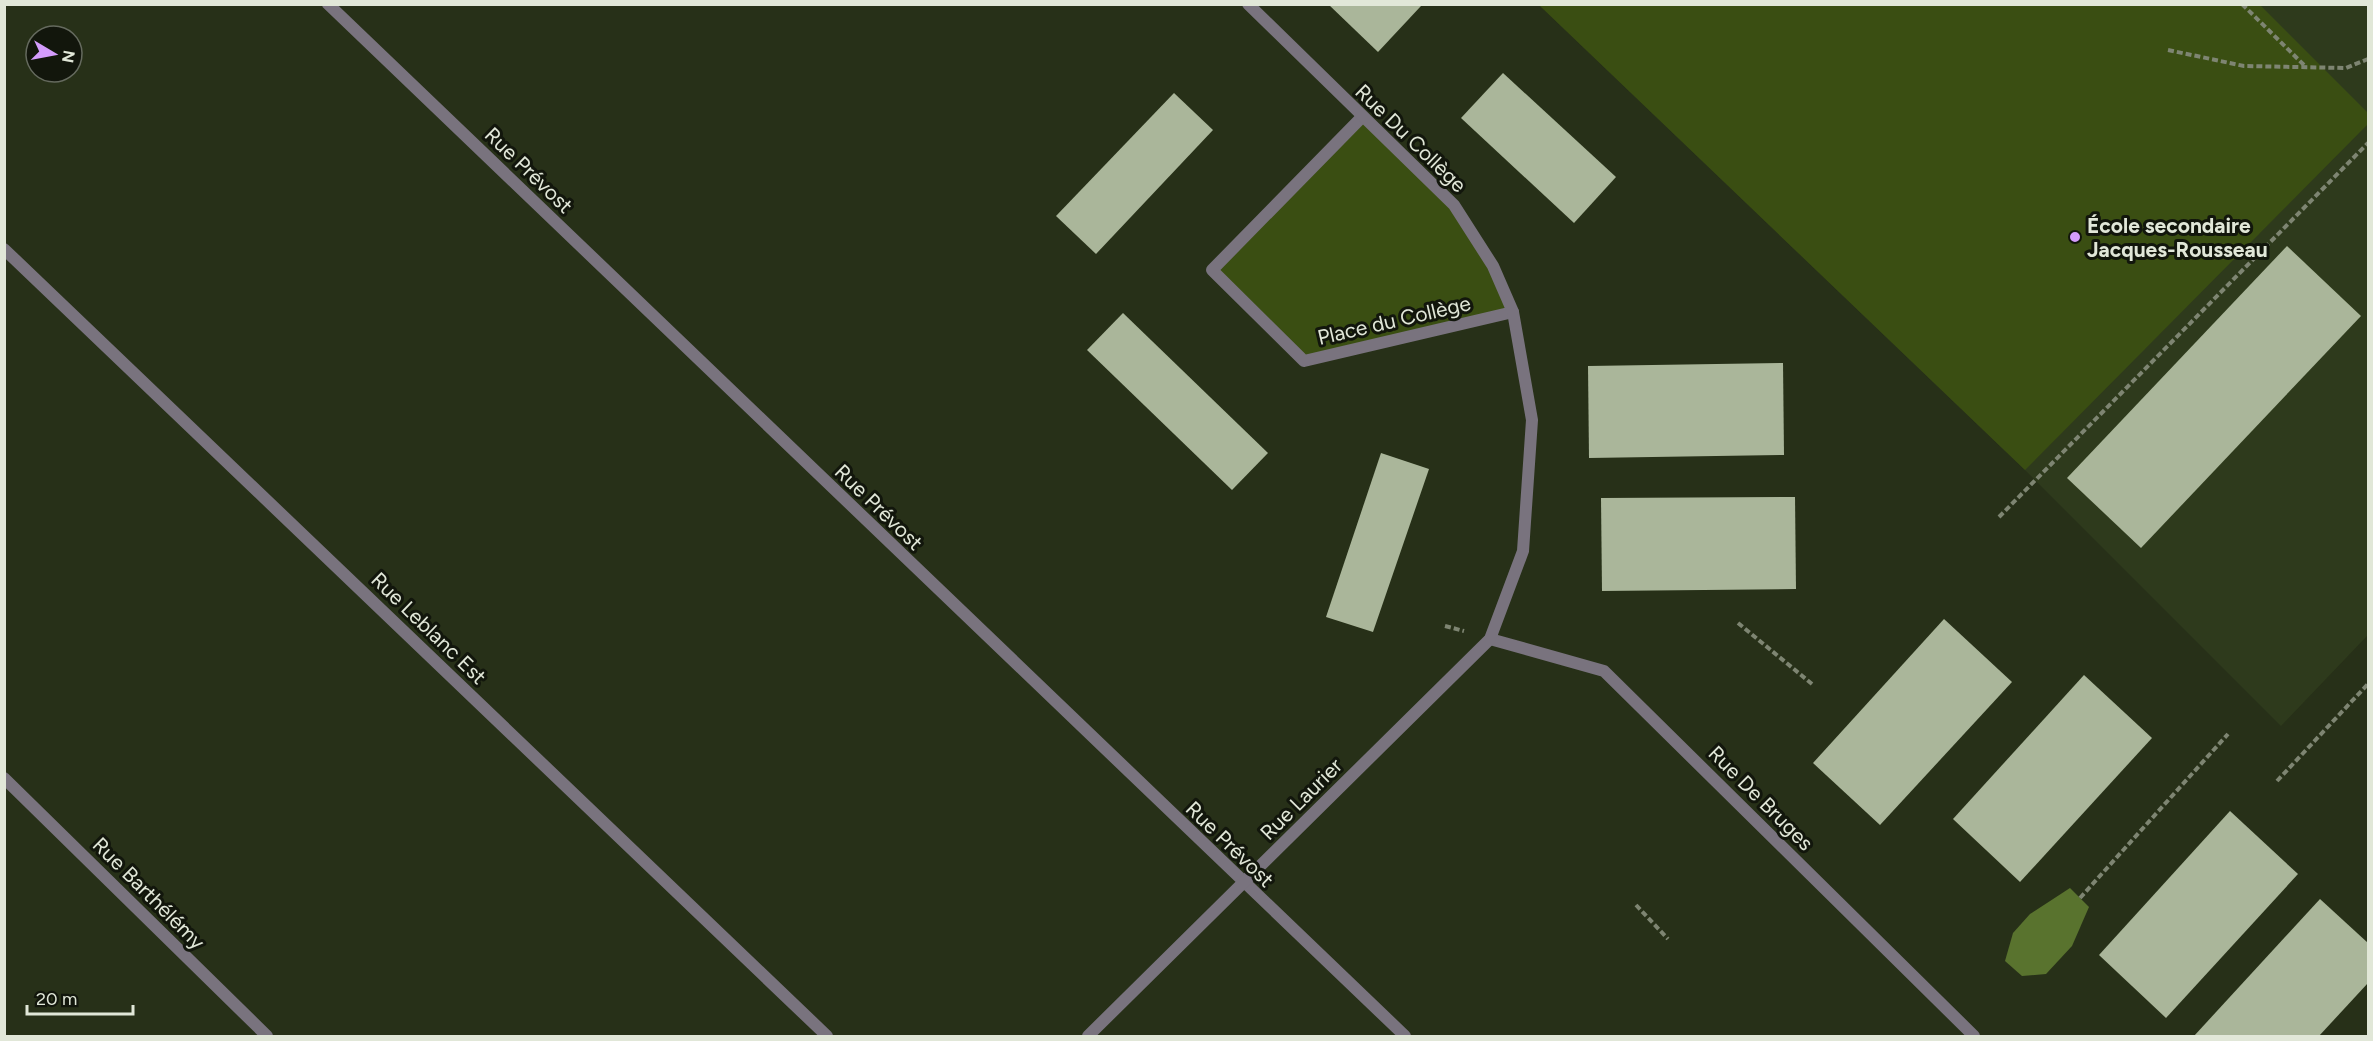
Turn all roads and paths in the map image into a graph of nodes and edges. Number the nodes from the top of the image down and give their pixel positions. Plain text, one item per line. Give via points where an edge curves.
1 (328, 4) edge
2 (1248, 4) edge
3 (2242, 4) edge
4 (2168, 50) dead end
5 (2368, 59) edge
6 (2307, 67) junction
7 (1362, 117) junction
8 (2368, 143) edge
9 (4, 249) edge
10 (1513, 312) junction
11 (1999, 517) dead end
12 (1738, 623) dead end
13 (1490, 639) junction
14 (1812, 684) dead end
15 (2368, 684) edge
16 (2228, 734) dead end
17 (4, 778) edge
18 (2277, 781) dead end
19 (1243, 884) junction
20 (2080, 898) dead end
21 (1636, 905) dead end
22 (1668, 939) dead end
23 (267, 1036) edge
24 (826, 1036) edge
25 (1088, 1036) edge
26 (1405, 1036) edge
27 (1974, 1036) edge

1 - 19 street, Rue Prévost
2 - 7 street, Rue Du Collège
3 - 6 path
4 - 6 path via 2244,66
5 - 6 path via 2346,68
7 - 10 street, Rue Du Collège via 1454,206 1493,266
7 - 10 street, Place du Collège via 1212,270 1304,361
8 - 11 path
9 - 24 street, Rue Leblanc Est
10 - 13 street, Rue Du Collège via 1532,420 1524,551
12 - 14 path
13 - 19 street, Rue Laurier
13 - 27 street, Rue De Bruges via 1604,671
15 - 18 path
16 - 20 path
17 - 23 street, Rue Barthélémy
19 - 25 street, Rue Laurier
19 - 26 street, Rue Prévost
21 - 22 path

